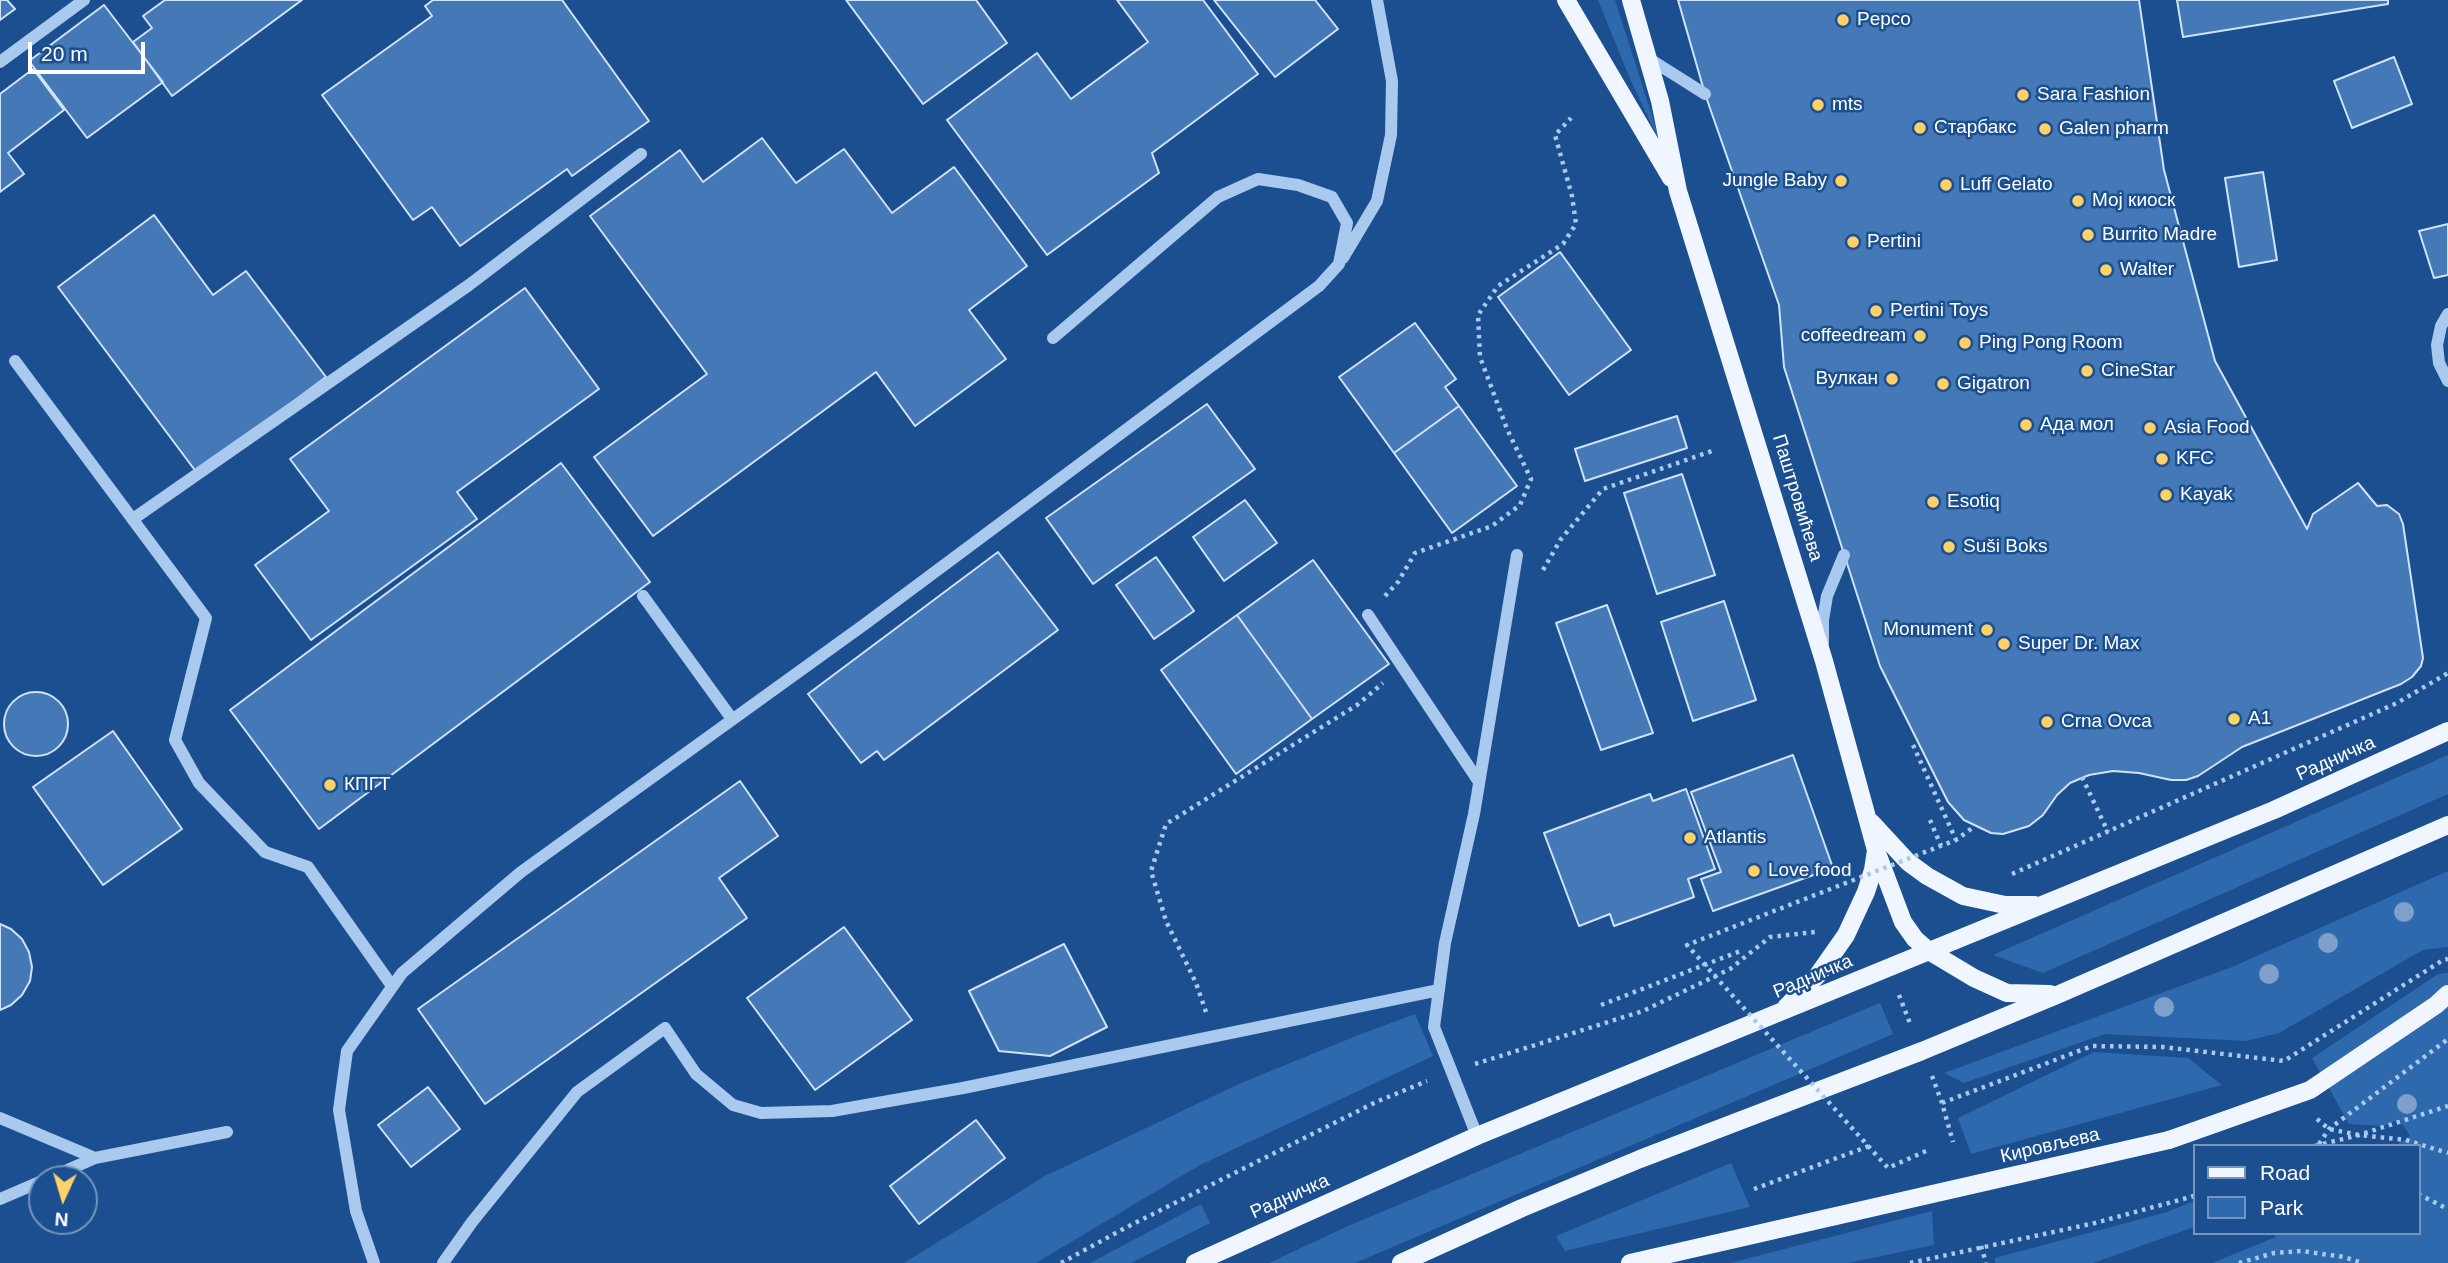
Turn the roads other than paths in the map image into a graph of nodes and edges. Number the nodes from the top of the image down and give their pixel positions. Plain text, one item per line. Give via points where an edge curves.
1 (84, 0) edge
2 (1377, 0) edge
3 (1566, 0) edge
4 (1631, 0) edge
5 (1648, 58) junction
6 (0, 62) edge
7 (1705, 94) dead end
8 (641, 154) dead end
9 (1678, 191) junction
10 (1339, 264) junction
11 (2448, 314) edge
12 (1053, 338) dead end
13 (15, 361) dead end
14 (2448, 382) edge
15 (133, 519) junction
16 (1517, 555) dead end
17 (1844, 555) dead end
18 (643, 596) dead end
19 (1368, 615) road end
20 (1824, 660) junction
21 (732, 719) junction
22 (2448, 731) edge
23 (1479, 782) junction
24 (1868, 820) junction
25 (2448, 825) edge
26 (1876, 850) junction
27 (2046, 905) junction
28 (1929, 951) junction
29 (392, 986) junction
30 (1439, 990) junction
31 (2057, 995) junction
32 (2448, 995) edge
33 (1778, 1015) junction
34 (0, 1118) edge
35 (227, 1132) dead end
36 (1477, 1136) junction
37 (95, 1158) junction
38 (79, 1165) edge
39 (28, 1187) edge
40 (0, 1199) edge
41 (374, 1263) edge
42 (443, 1263) edge
43 (1195, 1263) edge
44 (1401, 1263) edge
45 (1630, 1263) edge

1 - 6 lane
2 - 10 lane via 1392,81 1391,135 1377,201
3 - 9 main road, Паштровићева
4 - 5 main road, Паштровићева
5 - 7 lane
5 - 9 main road, Паштровићева
8 - 15 lane via 469,285
9 - 20 main road, Паштровићева
10 - 12 lane via 1347,223 1332,197 1298,185 1258,179 1218,197
10 - 21 lane via 1319,286
11 - 14 lane via 2437,345
13 - 15 lane
15 - 29 lane via 206,618 175,740 198,783 265,852 308,867
16 - 23 lane
17 - 20 lane via 1827,596
18 - 21 lane
19 - 23 lane
20 - 24 main road, Паштровићева
21 - 29 lane via 522,872
22 - 27 main road, Радничка
23 - 30 lane
24 - 26 main road, Паштровићева
24 - 27 main road, Паштровићева via 1908,862 1963,896 2005,905
25 - 31 main road
26 - 28 main road via 1903,922
26 - 33 main road, Паштровићева via 1866,892 1846,935 1818,975
27 - 28 main road, Радничка
28 - 31 main road via 2007,993
28 - 33 main road, Радничка
29 - 41 lane via 347,1051 339,1110 356,1211
30 - 36 lane via 1434,1027
30 - 42 lane via 832,1111 761,1113 733,1105 696,1074 665,1028 576,1093
31 - 44 main road via 1640,1159
32 - 45 main road, Кировљева, bridge via 2310,1090 2169,1140
33 - 36 main road, Радничка
34 - 37 lane
35 - 37 lane
36 - 43 main road, Радничка
37 - 38 lane
39 - 40 lane

